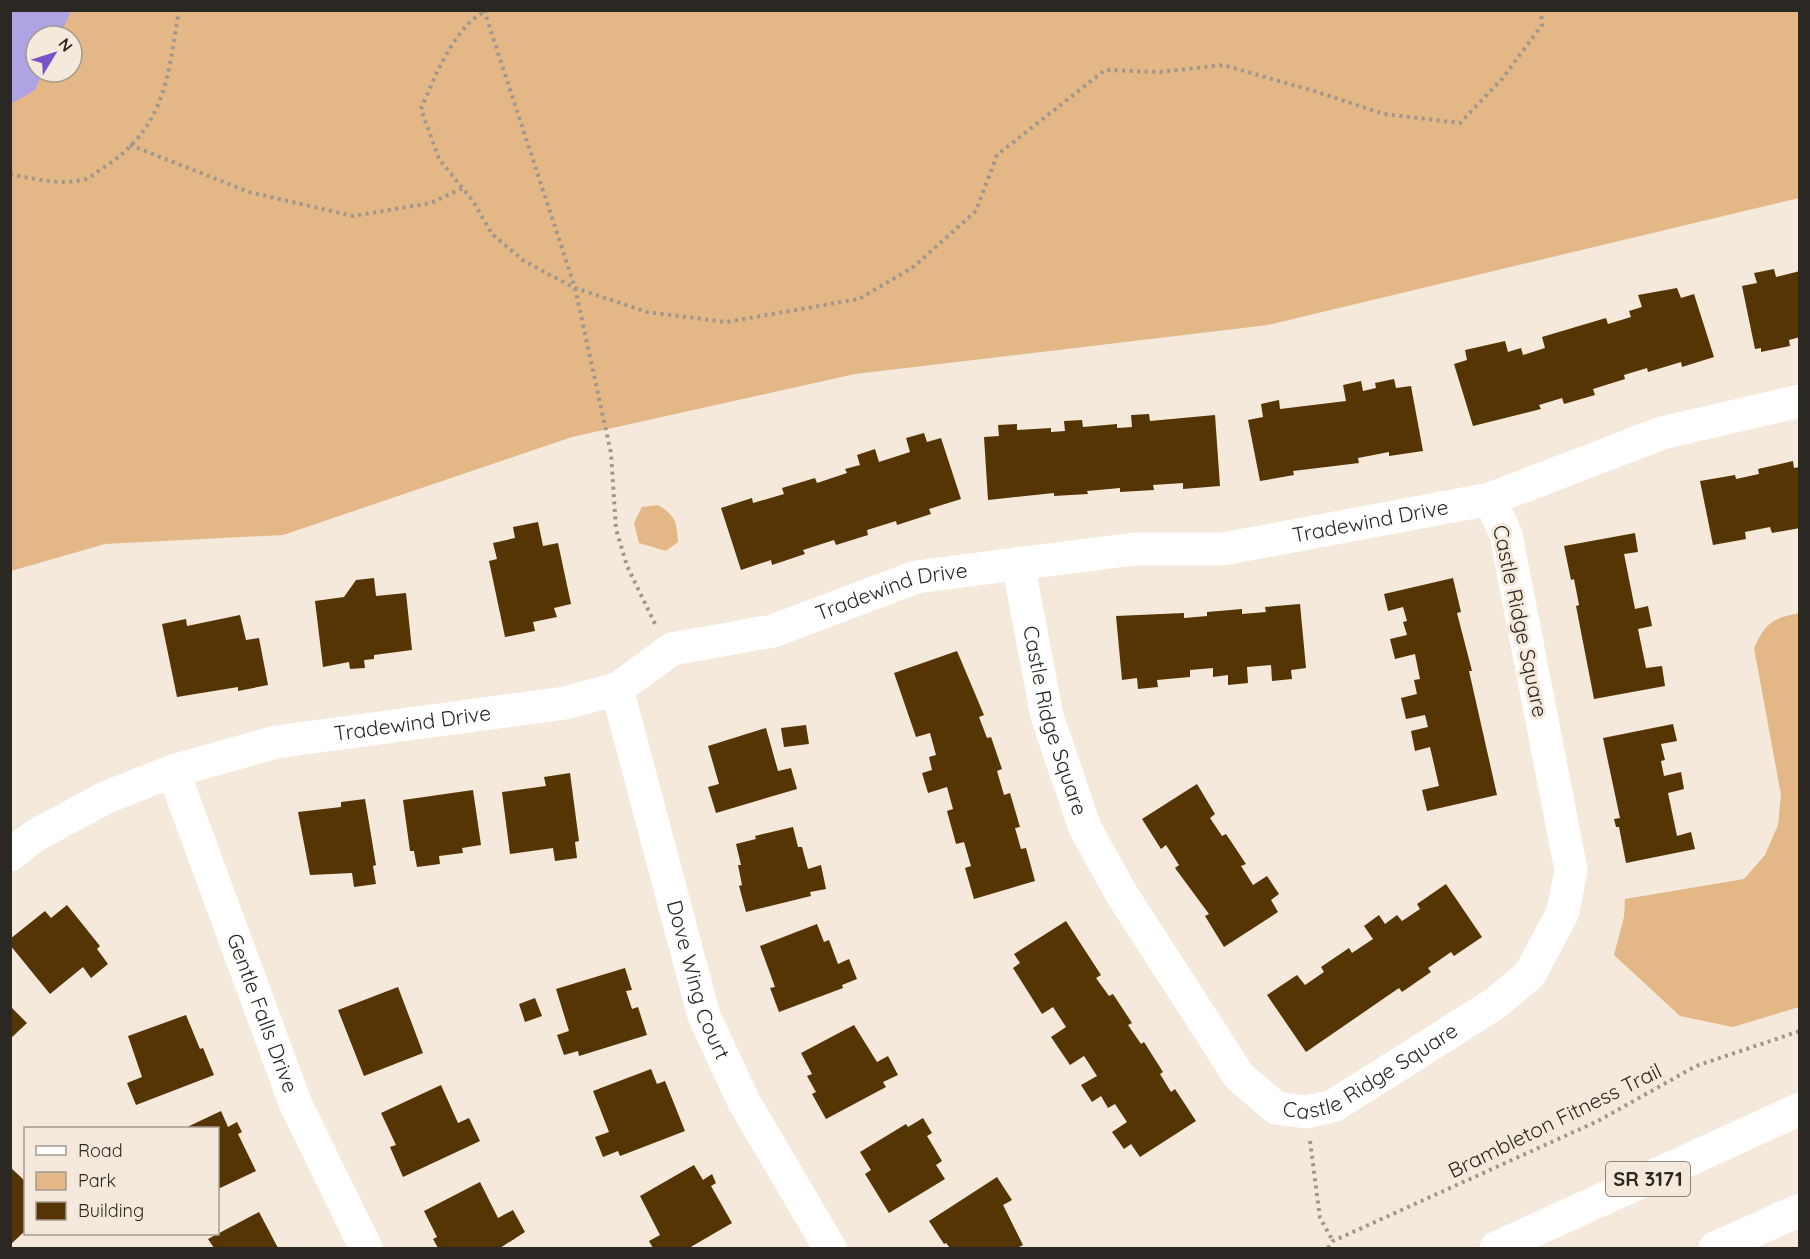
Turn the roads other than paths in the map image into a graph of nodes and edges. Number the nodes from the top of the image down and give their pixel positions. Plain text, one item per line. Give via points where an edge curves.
1 (1800, 401) edge
2 (1490, 499) junction
3 (1018, 563) junction
4 (617, 689) junction
5 (173, 771) junction
6 (10, 855) edge
7 (1800, 1109) edge
8 (1800, 1210) edge
9 (366, 1248) edge
10 (830, 1248) edge
11 (1496, 1248) edge
12 (1715, 1248) edge

1 - 2 street, Tradewind Drive via 1662,433
2 - 3 street, Tradewind Drive via 1223,549 1134,549
2 - 3 street, Castle Ridge Square via 1506,535 1571,870 1563,912 1530,974 1496,1003 1333,1106 1306,1112 1276,1108 1239,1076 1121,893 1084,828 1047,716
3 - 4 street, Tradewind Drive via 916,577 773,631 672,649
4 - 5 street, Tradewind Drive via 566,703 276,742
4 - 10 street, Dove Wing Court via 704,1016 744,1102
5 - 6 street, Tradewind Drive via 107,797 36,835
5 - 9 street, Gentle Falls Drive via 296,1105
7 - 11 street, SR 3171
8 - 12 street

